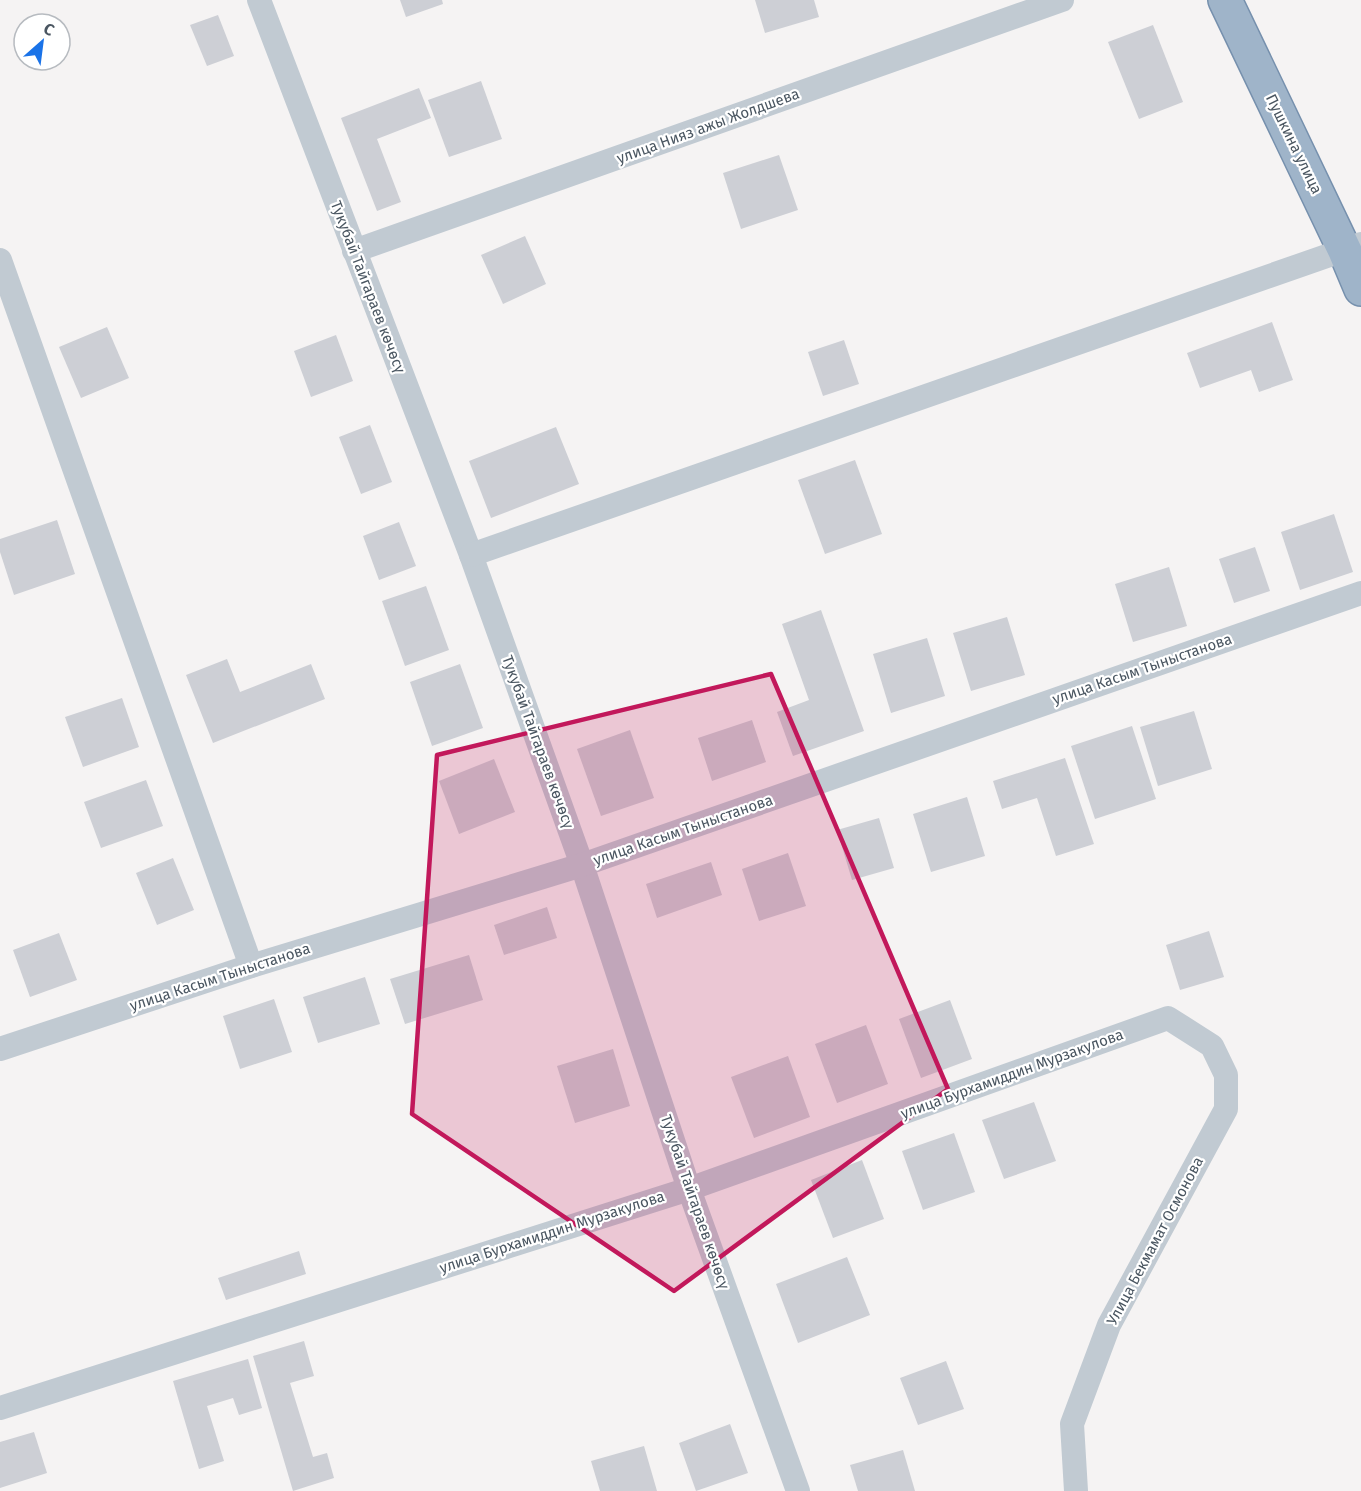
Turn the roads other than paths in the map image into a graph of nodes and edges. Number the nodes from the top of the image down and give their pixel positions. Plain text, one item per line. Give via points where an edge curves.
1 (259, 0) edge
2 (1062, 0) edge
3 (1226, 0) edge
4 (1353, 247) edge
5 (354, 251) junction
6 (0, 260) edge
7 (1361, 289) edge
8 (471, 555) junction
9 (1361, 593) edge
10 (582, 865) junction
11 (251, 966) junction
12 (1168, 1018) joint
13 (0, 1049) edge
14 (689, 1189) junction
15 (0, 1408) edge
16 (792, 1490) edge
17 (1076, 1491) edge

1 - 5 street, Тукубай Тайгараев көчөсү
2 - 5 street, улица Нияз ажы Жолдшева
3 - 4 highway, Пушкина улица
4 - 7 highway, Пушкина улица
4 - 8 street
5 - 8 street, Тукубай Тайгараев көчөсү
6 - 11 street
8 - 10 street, Тукубай Тайгараев көчөсү
9 - 10 street, улица Касым Тыныстанова
10 - 11 street, улица Касым Тыныстанова
10 - 14 street, Тукубай Тайгараев көчөсү
11 - 13 street, улица Касым Тыныстанова
12 - 14 street, улица Бурхамиддин Мурзакулова
12 - 17 street, Улица Бекмамат Осмонова via 1212,1046 1226,1075 1226,1109 1108,1325 1072,1424
14 - 15 street, улица Бурхамиддин Мурзакулова
14 - 16 street, Тукубай Тайгараев көчөсү

